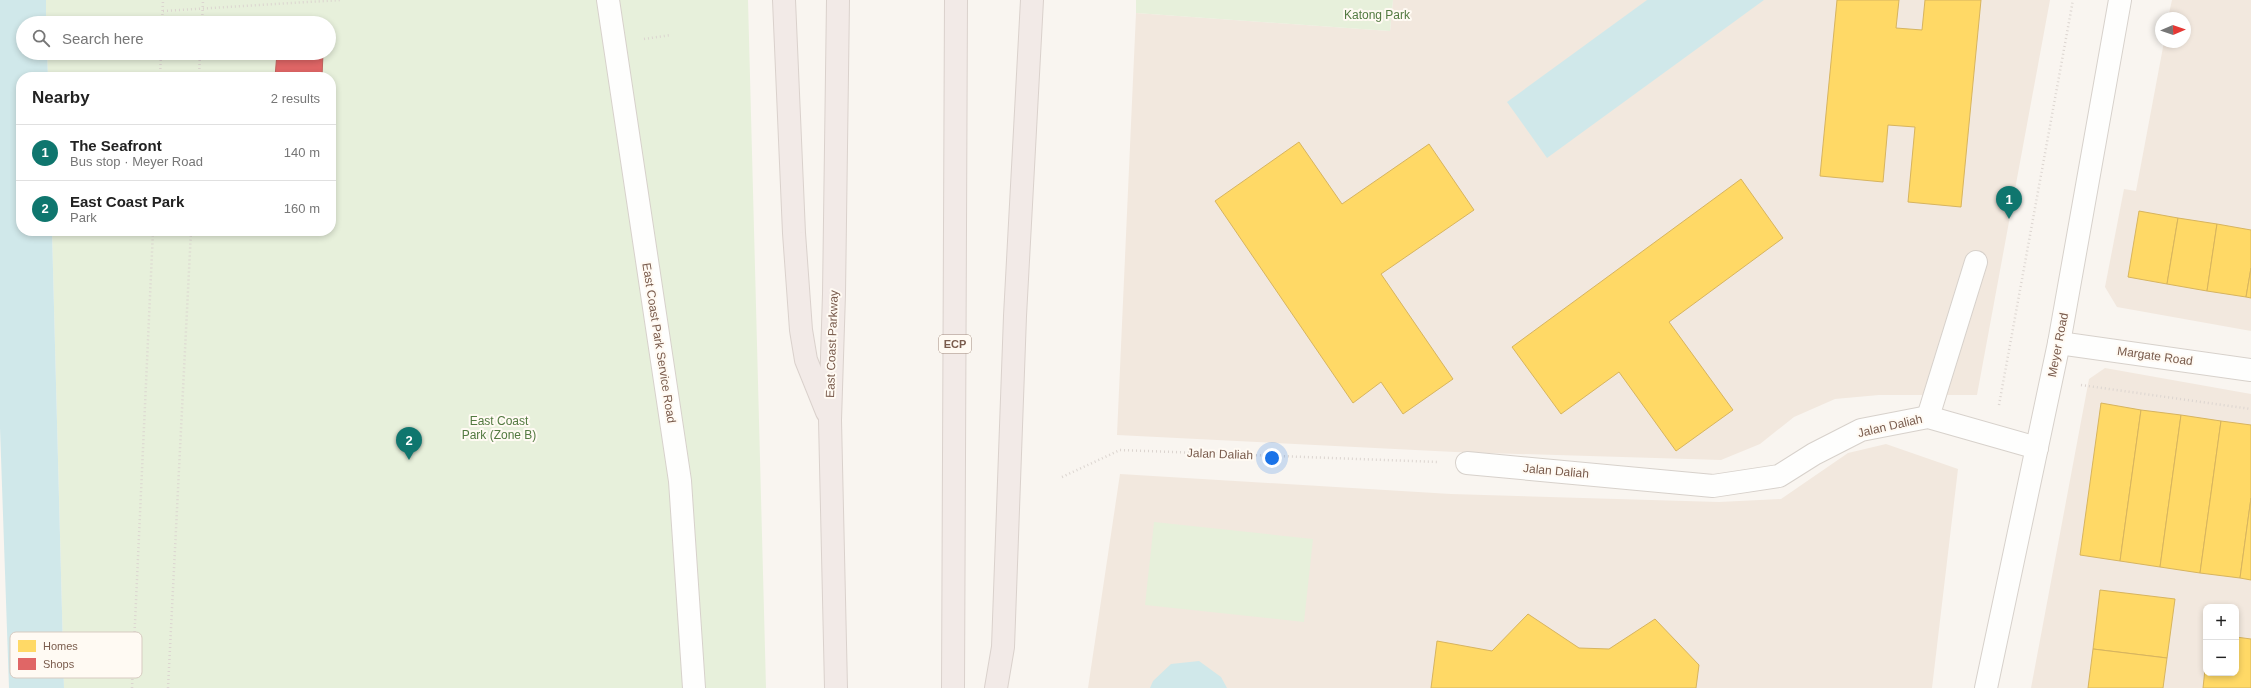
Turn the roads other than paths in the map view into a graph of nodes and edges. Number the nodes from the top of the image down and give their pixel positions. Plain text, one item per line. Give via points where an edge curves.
1 (608, 0) edge
2 (784, 0) edge
3 (838, 0) edge
4 (956, 0) edge
5 (1032, 0) edge
6 (2120, 0) edge
7 (1976, 262) dead end
8 (2059, 343) junction
9 (2251, 370) edge
10 (1928, 417) junction
11 (830, 420) junction
12 (2037, 448) junction
13 (1467, 463) road end
14 (694, 688) edge
15 (836, 688) edge
16 (954, 688) edge
17 (996, 688) edge
18 (1986, 688) edge

1 - 14 street, East Coast Park Service Road via 680,482
2 - 11 highway via 794,233 801,330 806,360
3 - 11 highway, East Coast Parkway
4 - 16 highway, ECP
5 - 17 highway via 1015,316 1003,647
6 - 8 street, Meyer Road
7 - 10 street
8 - 9 street, Margate Road
8 - 12 street, Meyer Road
10 - 12 street, Jalan Daliah
10 - 13 street, Jalan Daliah via 1861,430 1814,454 1779,476 1713,486
11 - 15 highway, East Coast Parkway
12 - 18 street, Meyer Road

